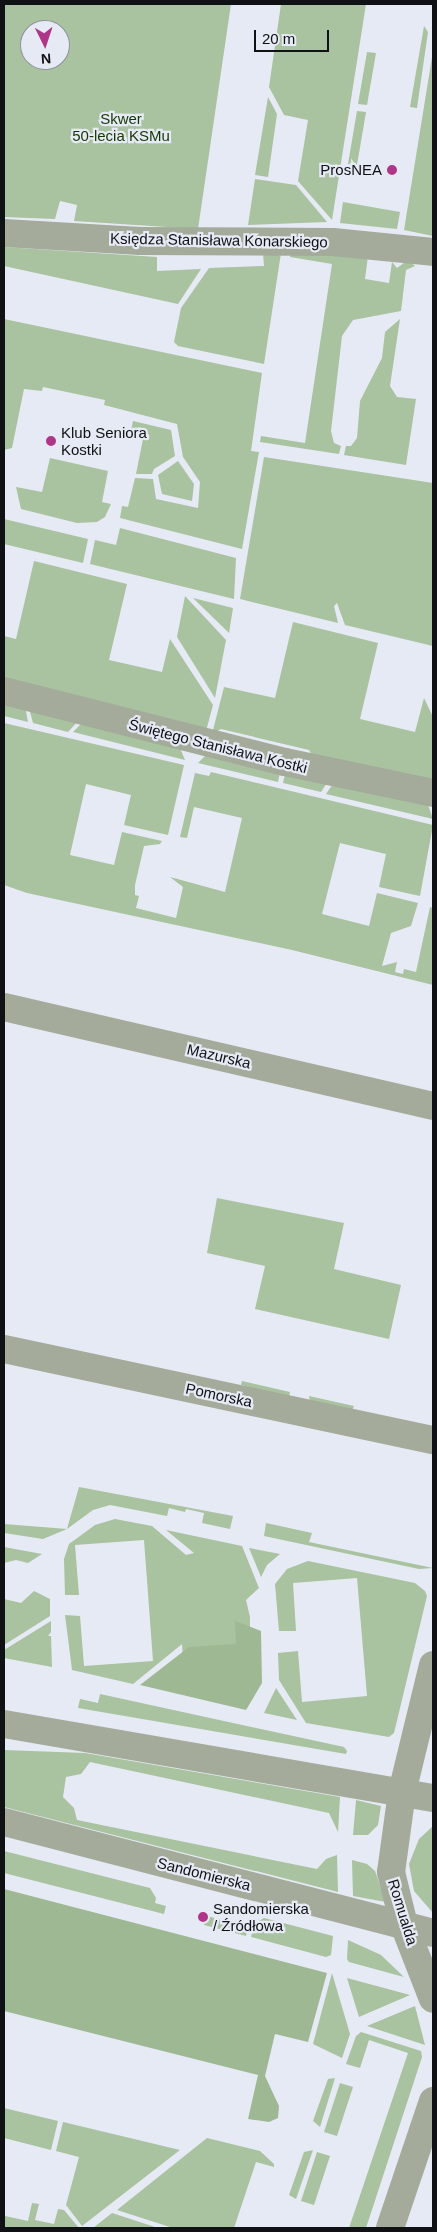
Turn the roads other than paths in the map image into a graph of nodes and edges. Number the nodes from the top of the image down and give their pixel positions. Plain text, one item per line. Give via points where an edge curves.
1 (4, 233) edge
2 (433, 252) edge
3 (4, 691) edge
4 (433, 793) edge
5 (4, 1007) edge
6 (433, 1106) edge
7 (4, 1349) edge
8 (433, 1440) edge
9 (433, 1665) edge
10 (4, 1724) edge
11 (402, 1792) junction
12 (433, 1798) edge
13 (4, 1822) edge
14 (404, 1925) junction
15 (433, 1933) edge
16 (433, 1998) edge
17 (433, 2101) edge
18 (390, 2228) edge

1 - 2 street, Księdza Stanisława Konarskiego via 140,241 333,242
3 - 4 street, Świętego Stanisława Kostki via 293,764
5 - 6 street, Mazurska
7 - 8 street, Pomorska
9 - 11 street, Romualda
10 - 11 street
11 - 12 street
11 - 14 street, Romualda via 391,1872
13 - 14 street, Sandomierska
14 - 15 street, Sandomierska
14 - 16 street, Romualda
17 - 18 street

